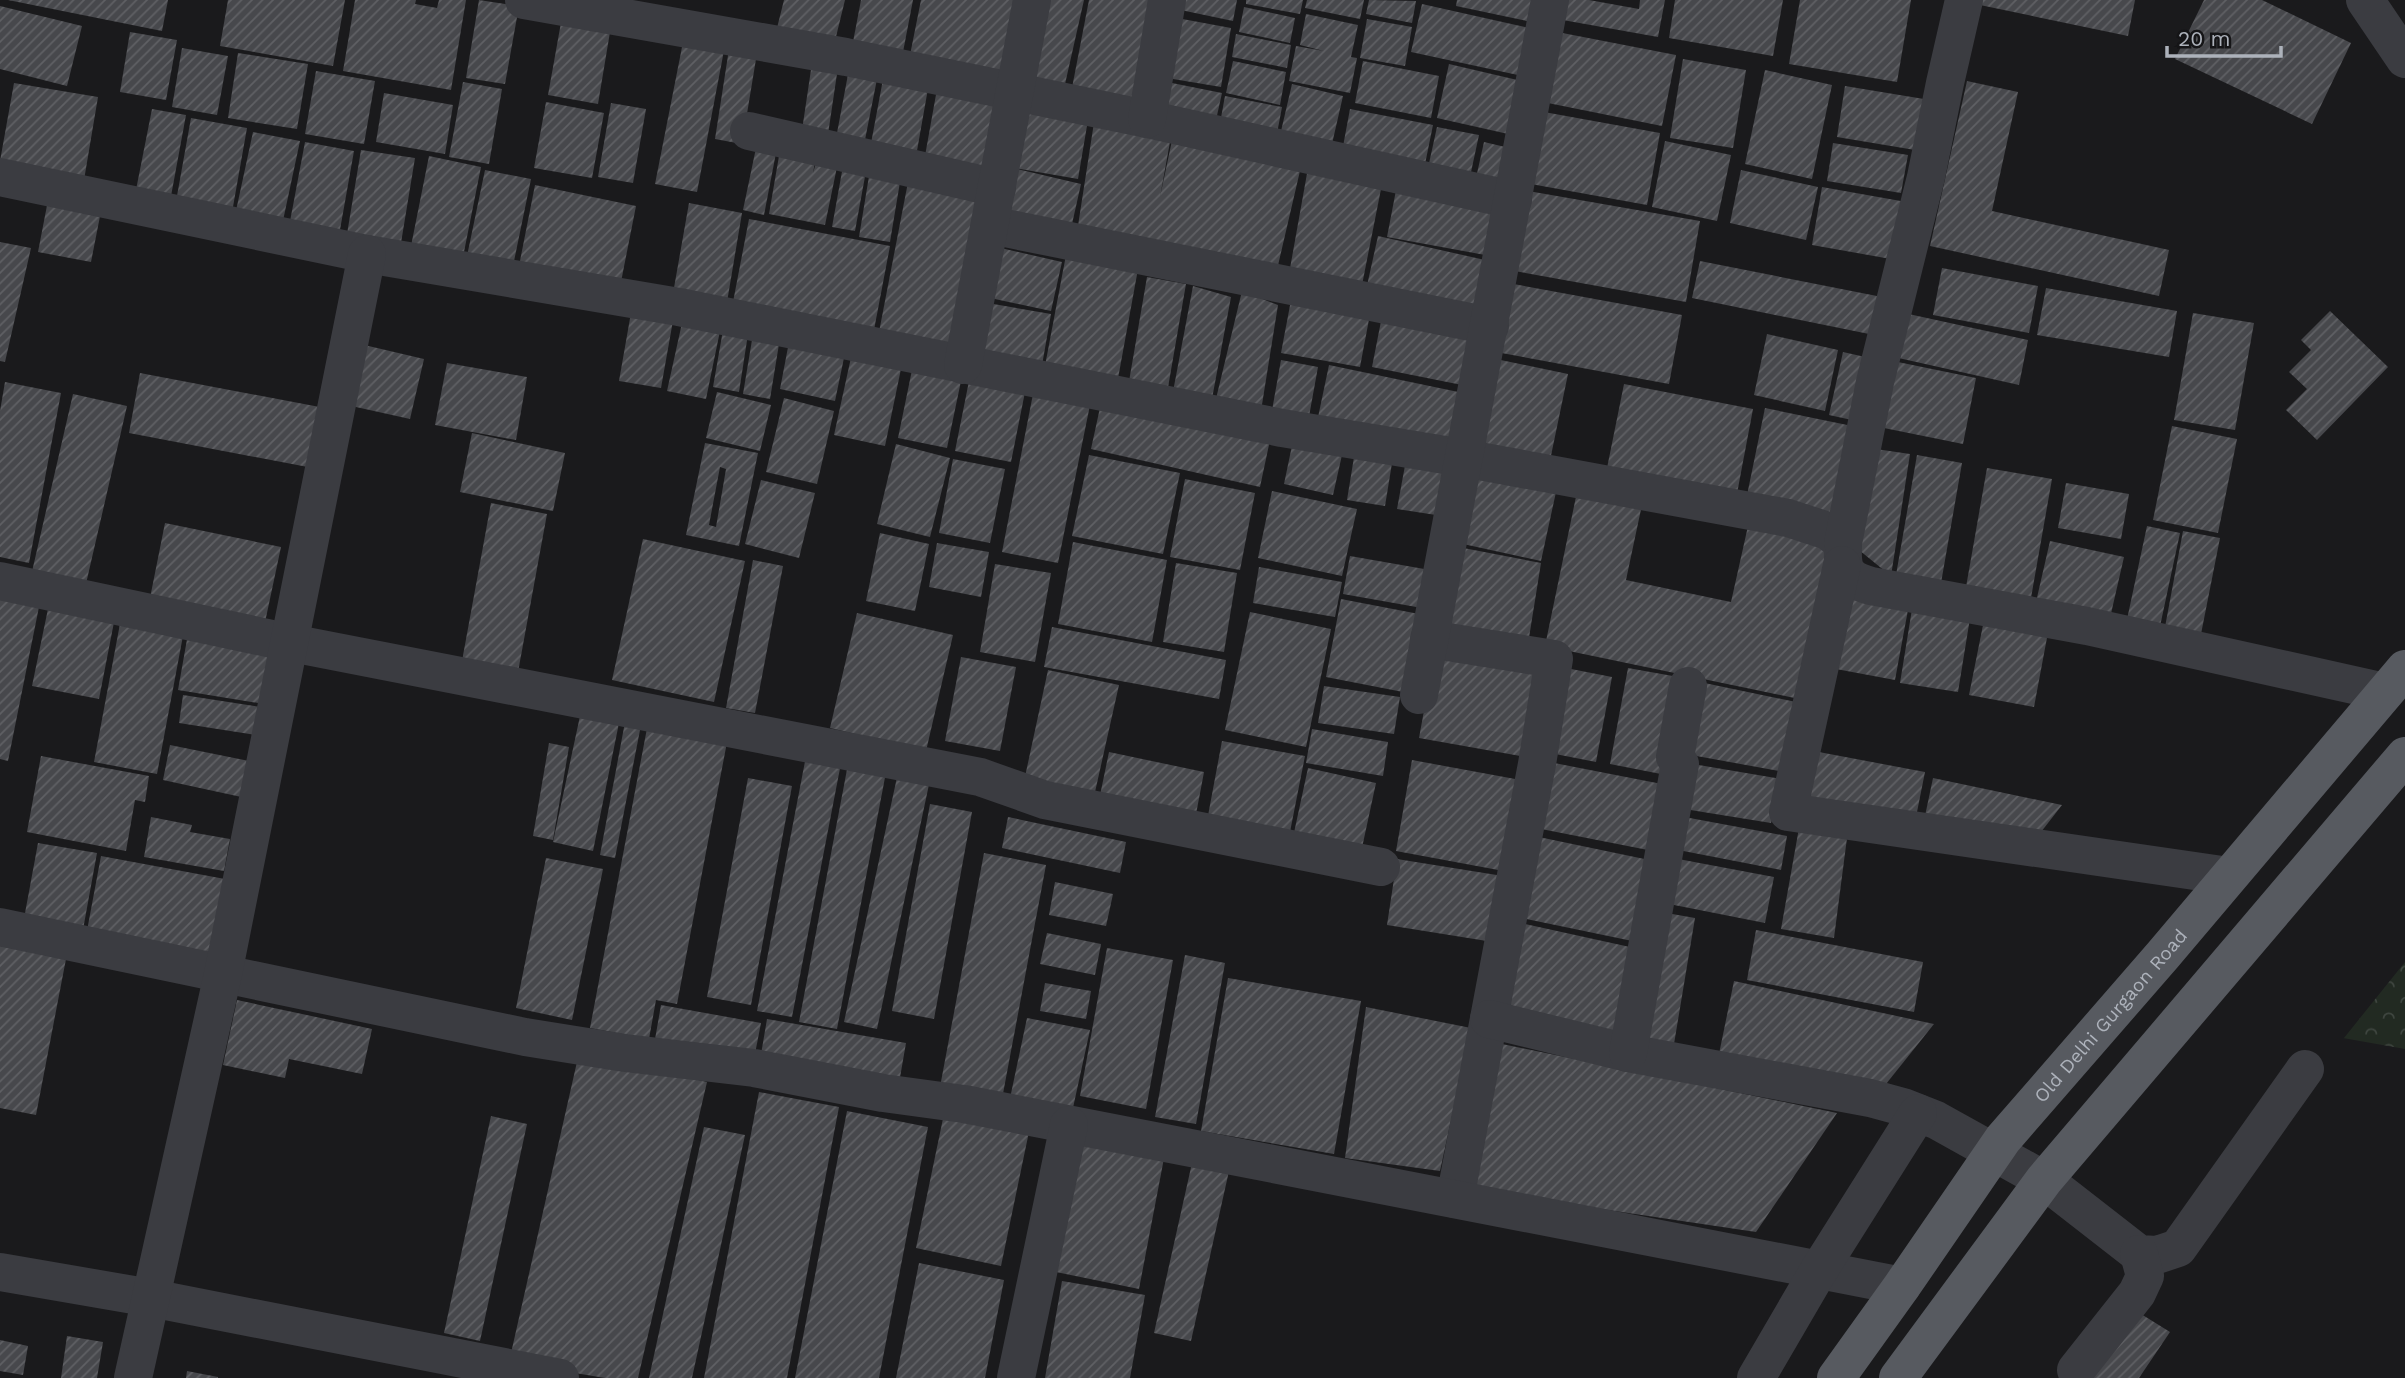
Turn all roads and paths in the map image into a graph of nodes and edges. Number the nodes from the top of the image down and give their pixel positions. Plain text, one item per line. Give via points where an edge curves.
1 (524, 0) edge
2 (1032, 0) edge
3 (1167, 0) edge
4 (1549, 0) edge
5 (1964, 0) edge
6 (2365, 0) edge
7 (2405, 59) edge
8 (1016, 92) junction
9 (1147, 119) junction
10 (749, 131) dead end
11 (0, 177) edge
12 (1513, 200) junction
13 (993, 207) junction
14 (367, 254) junction
15 (1490, 326) junction
16 (963, 365) junction
17 (1463, 458) junction
18 (1842, 554) junction
19 (0, 580) edge
20 (1429, 639) junction
21 (291, 643) junction
22 (2395, 680) edge
23 (1688, 686) dead end
24 (1419, 695) dead end
25 (2405, 756) edge
26 (1381, 867) dead end
27 (2229, 876) junction
28 (0, 928) edge
29 (223, 974) junction
30 (1489, 1019) junction
31 (1628, 1053) junction
32 (2305, 1069) dead end
33 (1918, 1113) junction
34 (1069, 1125) junction
35 (1994, 1151) junction
36 (2043, 1180) junction
37 (1455, 1199) junction
38 (2139, 1254) junction
39 (1819, 1270) junction
40 (0, 1272) edge
41 (1902, 1286) junction
42 (151, 1298) junction
43 (2076, 1370) dead end
44 (133, 1378) edge
45 (560, 1378) edge
46 (1016, 1378) edge
47 (1756, 1378) edge
48 (1836, 1378) edge
49 (1898, 1378) edge

1 - 8 street
2 - 8 street
3 - 9 street
4 - 12 street
5 - 18 street via 1875,382
6 - 7 street
8 - 9 street
8 - 13 street
9 - 12 street
10 - 13 street
11 - 14 street
12 - 15 street
13 - 15 street
13 - 16 street
14 - 16 street via 679,307
14 - 21 street
15 - 17 street
16 - 17 street via 1282,428
17 - 18 street via 1810,523 1828,531
17 - 20 street
18 - 22 street via 1848,575 1871,586
18 - 27 street via 1788,812
19 - 21 street
20 - 24 street
20 - 30 street via 1554,659
21 - 26 street via 980,777 1045,800
21 - 29 street
22 - 27 main road, Old Delhi Gurgaon Road
23 - 31 street via 1675,757 1680,764
25 - 36 main road
27 - 35 main road, Old Delhi Gurgaon Road
28 - 29 street
29 - 34 street via 525,1037 754,1068
29 - 42 street
30 - 31 street
30 - 37 street
31 - 33 street via 1870,1098
32 - 38 street via 2178,1248 2157,1255
33 - 35 street
33 - 39 street
34 - 37 street
34 - 46 street
35 - 36 street
35 - 41 main road, Old Delhi Gurgaon Road
36 - 38 street
36 - 49 main road
37 - 39 street
38 - 43 street via 2145,1276 2137,1293
39 - 41 street
39 - 47 street
40 - 42 street
41 - 48 main road, Old Delhi Gurgaon Road
42 - 44 street
42 - 45 street

